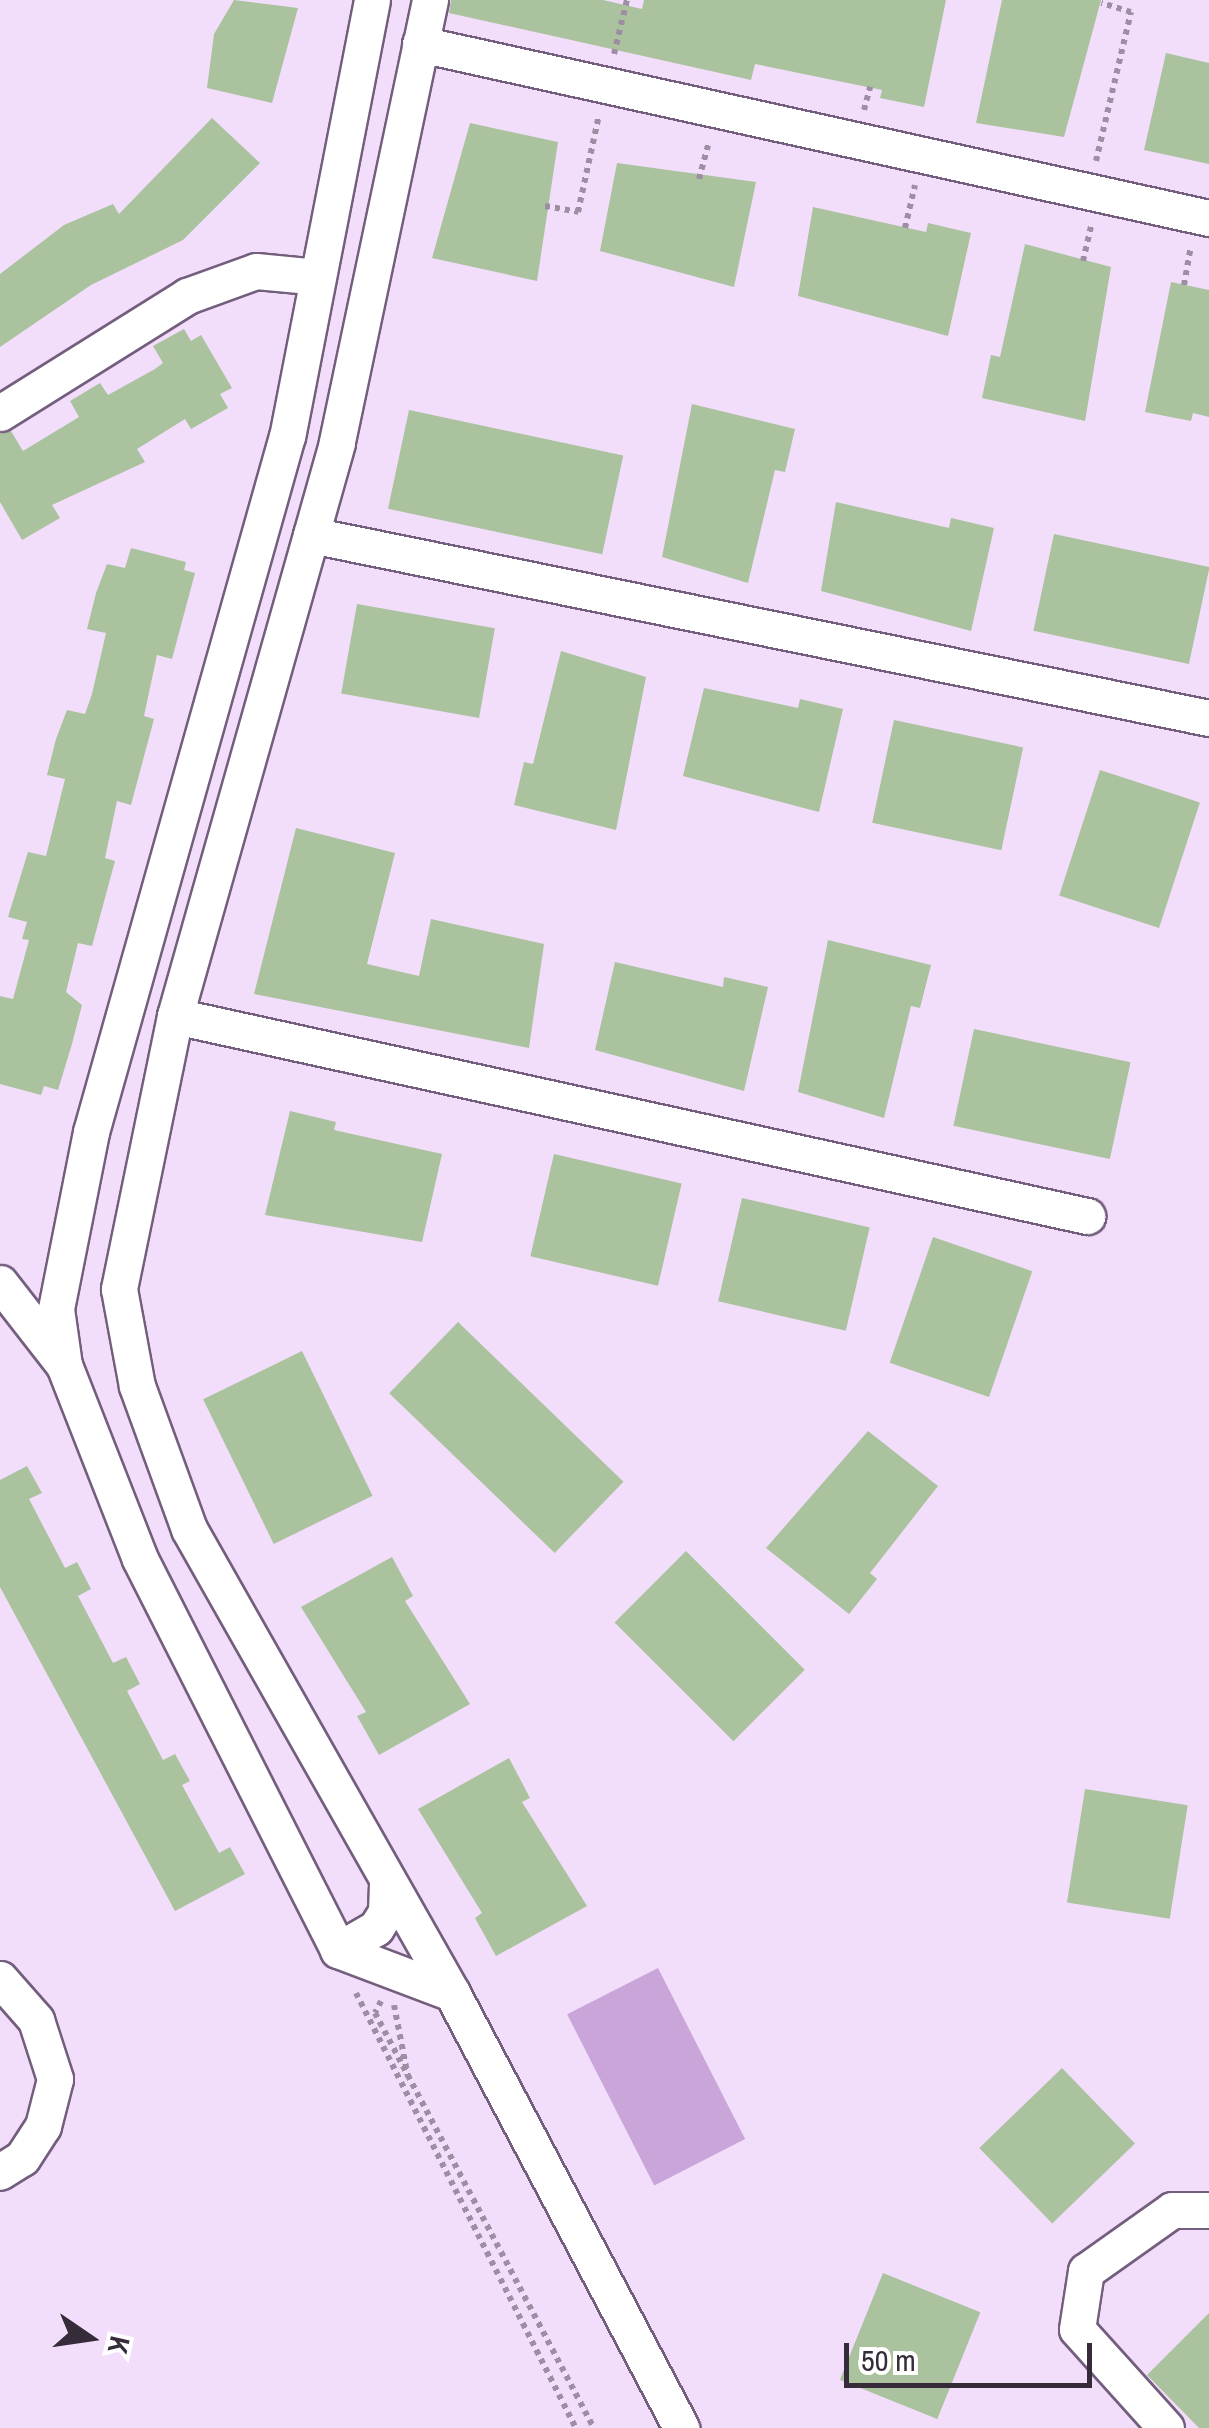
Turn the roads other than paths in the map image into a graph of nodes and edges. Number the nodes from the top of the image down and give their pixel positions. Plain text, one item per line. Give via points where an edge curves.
1 (372, 0) edge
2 (430, 0) edge
3 (420, 44) junction
4 (1209, 218) edge
5 (318, 277) junction
6 (0, 413) edge
7 (311, 535) junction
8 (1209, 718) edge
9 (175, 1016) junction
10 (1087, 1216) dead end
11 (0, 1283) edge
12 (64, 1365) junction
13 (386, 1881) junction
14 (346, 1953) junction
15 (0, 1979) edge
16 (452, 1993) junction
17 (43, 2126) junction
18 (0, 2148) edge
19 (0, 2172) edge
20 (1209, 2210) edge
21 (681, 2428) edge
22 (1166, 2428) edge

1 - 5 street
2 - 3 street
3 - 4 street
3 - 7 street
5 - 6 street via 256,272 186,296
5 - 12 street via 287,436 90,1132 56,1309
7 - 8 street
7 - 9 street
9 - 10 street
9 - 13 street via 119,1289 137,1386 189,1529
11 - 12 street
12 - 14 street via 140,1559
13 - 14 street via 386,1912
13 - 16 street
14 - 16 street
15 - 17 street via 52,2051 55,2079
16 - 21 street
17 - 18 street
17 - 19 street via 22,2158
20 - 22 street via 1172,2210 1086,2271 1077,2329

